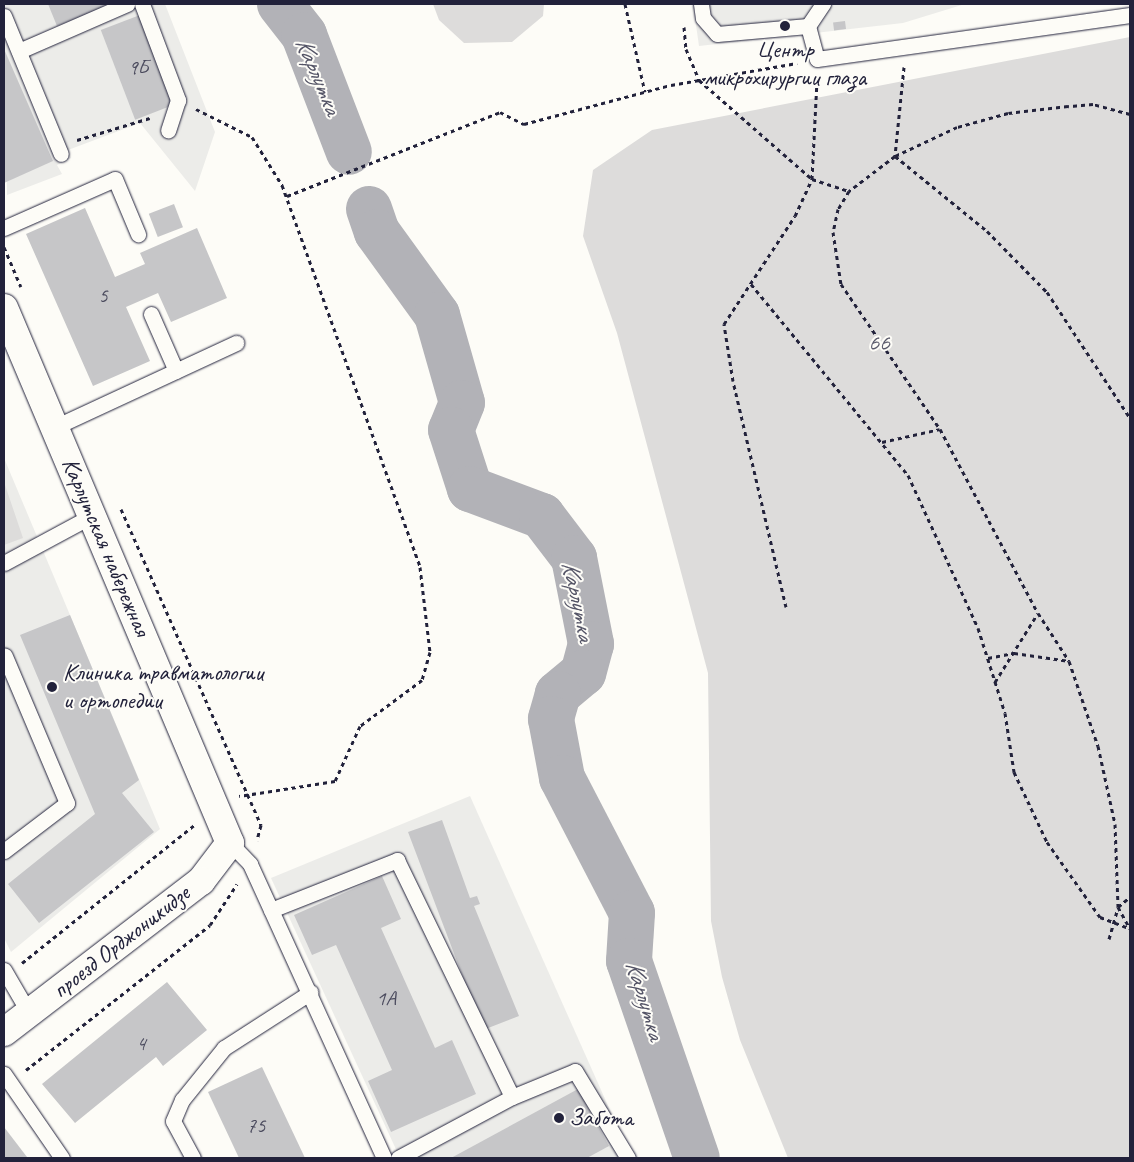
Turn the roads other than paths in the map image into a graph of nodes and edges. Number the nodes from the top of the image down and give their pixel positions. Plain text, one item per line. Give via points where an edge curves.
1 (127, 4) edge
2 (142, 4) edge
3 (701, 4) edge
4 (823, 4) edge
5 (1130, 15) edge
6 (4, 16) edge
7 (808, 26) junction
8 (19, 51) junction
9 (168, 130) dead end
10 (59, 151) road end
11 (4, 228) edge
12 (138, 234) dead end
13 (9, 304) edge
14 (151, 314) dead end
15 (236, 343) dead end
16 (176, 371) junction
17 (55, 427) junction
18 (92, 515) junction
19 (4, 563) edge
20 (4, 655) edge
21 (230, 843) junction
22 (4, 851) edge
23 (271, 910) junction
24 (5, 972) edge
25 (311, 992) junction
26 (29, 1013) junction
27 (4, 1032) edge
28 (7, 1078) edge
29 (512, 1097) junction
30 (62, 1158) edge
31 (193, 1158) edge
32 (384, 1158) edge
33 (398, 1158) edge
34 (628, 1158) edge

1 - 8 lane
2 - 9 lane via 178,100
3 - 7 lane via 703,18 717,34
4 - 7 lane
5 - 7 lane via 817,60
6 - 8 lane
8 - 10 lane
11 - 12 lane via 115,180
13 - 17 main road, Карлутская набережная
14 - 16 lane
15 - 16 lane
16 - 17 lane
17 - 18 main road, Карлутская набережная
18 - 19 lane
18 - 21 main road, Карлутская набережная
20 - 22 lane via 67,803
21 - 23 lane via 250,864
21 - 26 main road, проезд Орджоникидзе via 201,881
23 - 25 lane
23 - 29 lane via 397,860
24 - 26 lane
25 - 31 lane via 224,1048 182,1100 173,1121
25 - 32 lane
26 - 27 main road, проезд Орджоникидзе
28 - 30 lane
29 - 33 lane
29 - 34 lane via 575,1071

